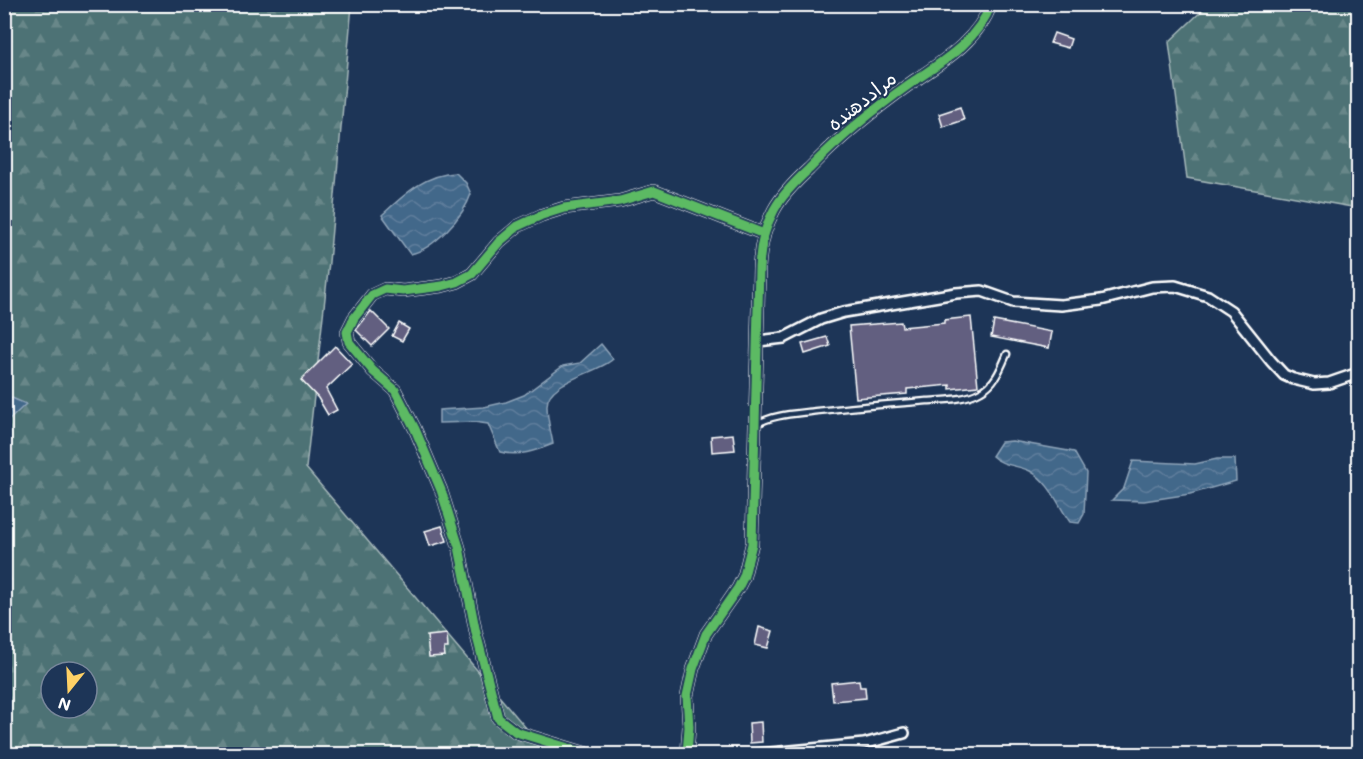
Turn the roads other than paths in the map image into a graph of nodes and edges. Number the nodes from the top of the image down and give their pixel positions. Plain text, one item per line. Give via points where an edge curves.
1 (991, 4) edge
2 (764, 234) junction
3 (758, 341) junction
4 (1007, 354) dead end
5 (1359, 373) edge
6 (753, 426) junction
7 (904, 733) dead end
8 (588, 754) edge
9 (687, 754) edge
10 (760, 754) edge

1 - 2 street, مراددهنده via 969,39 868,115 811,166 778,204
2 - 3 street, مراددهنده via 759,268
2 - 8 street via 654,191 620,201 564,208 518,226 472,274 457,282 403,291 385,289 372,295 347,332 349,342 395,390 441,490 459,547 498,718 516,732
3 - 5 street via 784,338 844,312 956,292 982,291 1013,303 1061,305 1174,286 1208,296 1231,311 1271,362 1293,380 1314,384
3 - 6 street, مراددهنده
4 - 6 lane via 1000,372 983,391 972,395 775,416
6 - 9 street, مراددهنده via 752,544 744,576 706,634 693,669 687,696
7 - 10 street via 864,744

